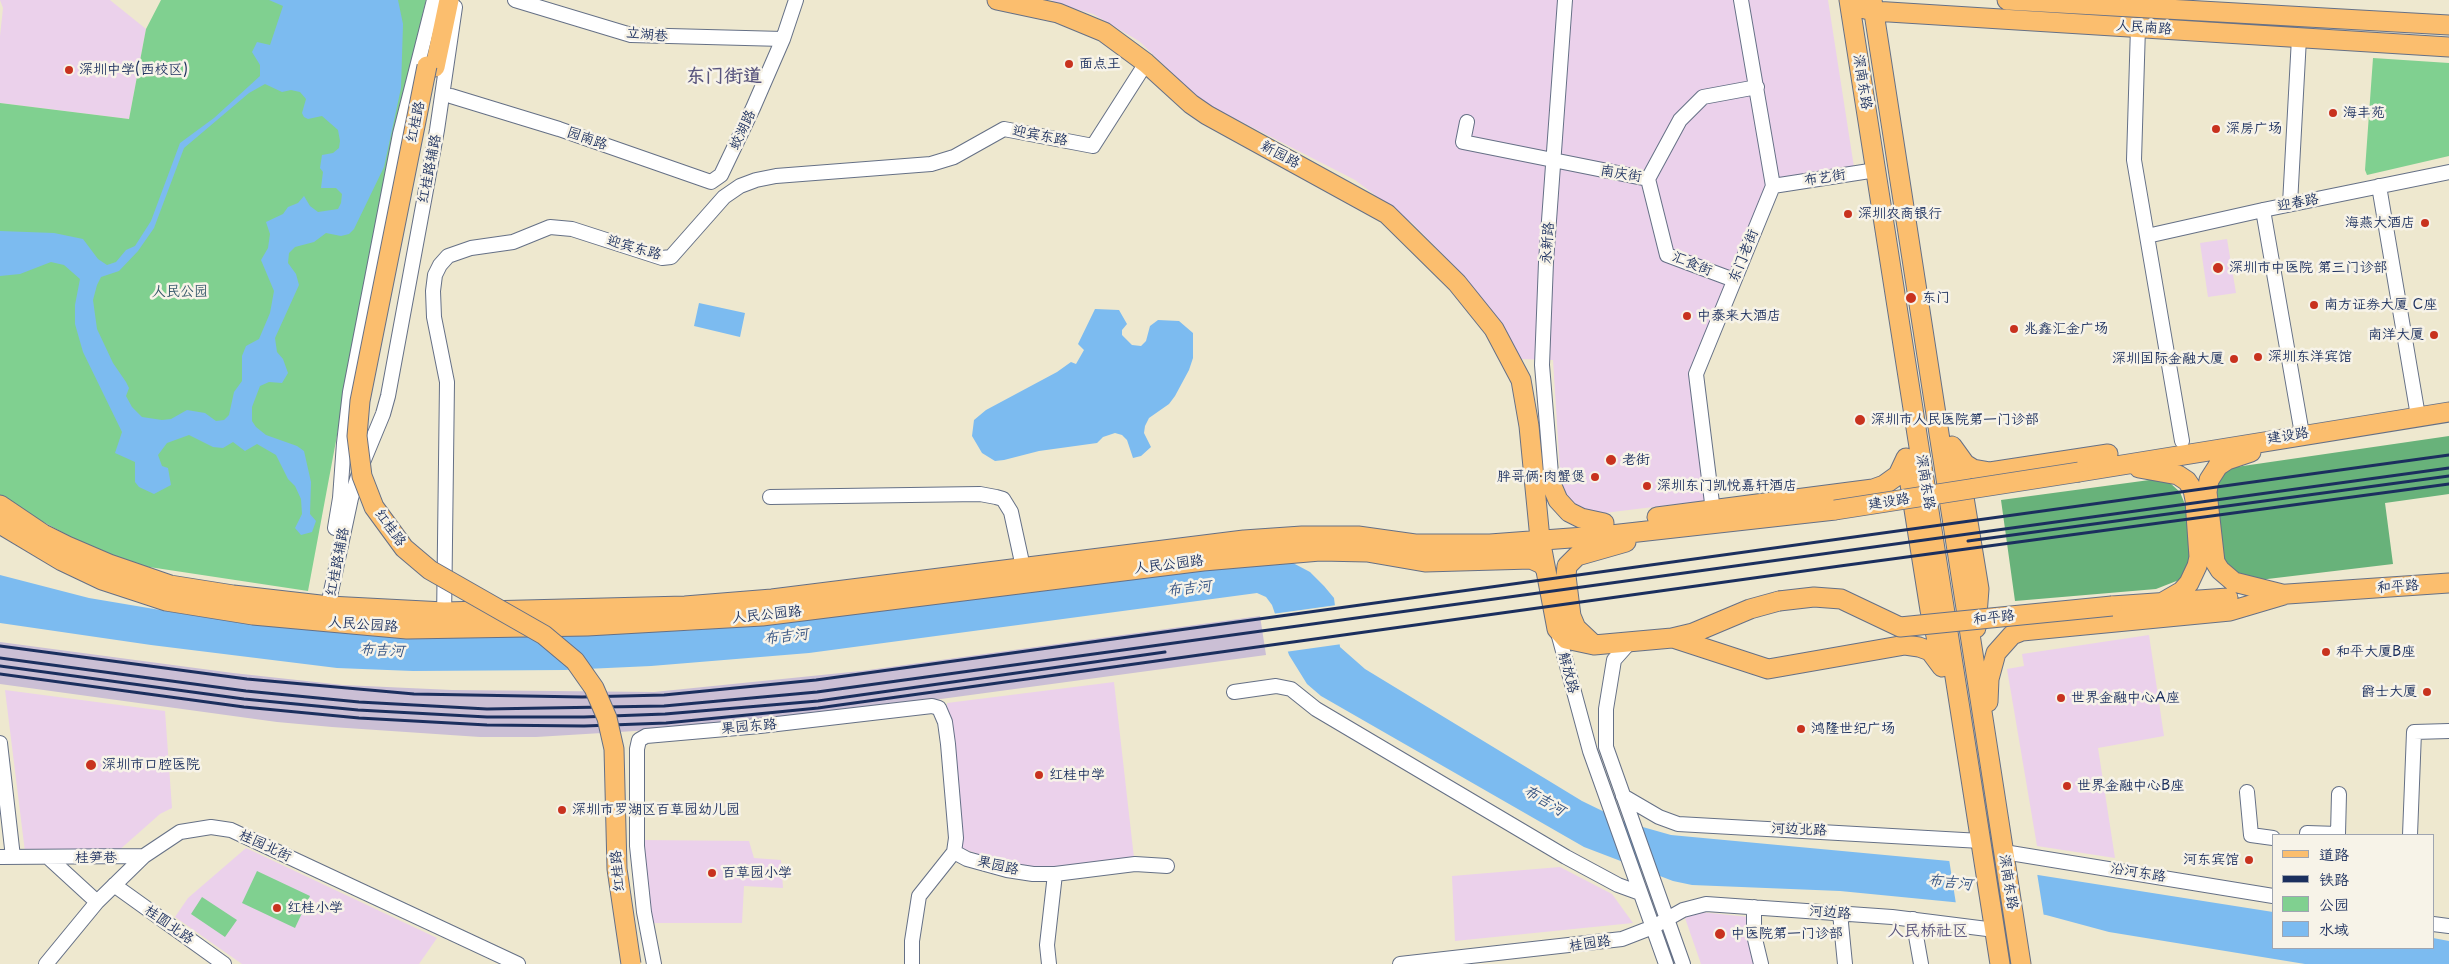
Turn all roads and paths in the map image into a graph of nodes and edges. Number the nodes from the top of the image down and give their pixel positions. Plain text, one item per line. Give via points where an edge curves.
1 (434, 0) edge
2 (440, 0) edge
3 (449, 0) edge
4 (455, 0) edge
5 (515, 0) edge
6 (796, 0) edge
7 (997, 0) edge
8 (1565, 0) edge
9 (1741, 0) edge
10 (2007, 0) edge
11 (1852, 2) edge
12 (1036, 4) edge
13 (2145, 4) edge
14 (1872, 5) edge
15 (2449, 25) edge
16 (2138, 27) junction
17 (2299, 38) junction
18 (783, 39) junction
19 (2449, 47) edge
20 (1146, 63) junction
21 (431, 67) junction
22 (1756, 87) junction
23 (451, 96) dead end
24 (1467, 122) dead end
25 (1554, 162) junction
26 (1876, 170) junction
27 (2449, 172) edge
28 (721, 175) joint
29 (1648, 179) junction
30 (1773, 186) junction
31 (2379, 186) junction
32 (2290, 204) junction
33 (2263, 210) junction
34 (2147, 236) junction
35 (1734, 280) junction
36 (1542, 366) junction
37 (1518, 371) junction
38 (1910, 391) junction
39 (1933, 396) junction
40 (2449, 412) edge
41 (2418, 416) junction
42 (2324, 430) junction
43 (2294, 435) junction
44 (2182, 441) junction
45 (1952, 446) junction
46 (1906, 458) junction
47 (2116, 465) junction
48 (1552, 486) joint
49 (770, 497) dead end
50 (0, 506) edge
51 (1713, 510) junction
52 (0, 524) edge
53 (1604, 524) junction
54 (1646, 531) junction
55 (1540, 540) junction
56 (1023, 568) junction
57 (1546, 570) junction
58 (2449, 583) edge
59 (2284, 594) junction
60 (2160, 603) junction
61 (325, 611) junction
62 (443, 621) junction
63 (1557, 629) junction
64 (1672, 638) junction
65 (1630, 642) junction
66 (1594, 645) junction
67 (1973, 660) junction
68 (1945, 672) junction
69 (1234, 692) dead end
70 (1965, 728) junction
71 (2449, 731) edge
72 (0, 743) edge
73 (1990, 760) junction
74 (2247, 792) dead end
75 (2339, 794) dead end
76 (1623, 796) junction
77 (2307, 834) edge
78 (2338, 834) edge
79 (2338, 834) edge
80 (2410, 834) edge
81 (2272, 838) edge
82 (1982, 849) junction
83 (954, 852) junction
84 (144, 856) junction
85 (7, 857) edge
86 (2004, 857) junction
87 (48, 858) junction
88 (1167, 866) dead end
89 (1055, 874) junction
90 (114, 885) junction
91 (1640, 892) junction
92 (2272, 896) edge
93 (97, 902) junction
94 (1754, 907) junction
95 (1840, 914) junction
96 (1668, 919) junction
97 (1913, 919) junction
98 (1994, 924) junction
99 (2434, 924) edge
100 (2449, 926) edge
101 (1653, 927) junction
102 (1508, 959) edge
103 (46, 964) edge
104 (224, 964) edge
105 (518, 964) edge
106 (631, 964) edge
107 (641, 964) edge
108 (654, 964) edge
109 (912, 964) edge
110 (1049, 964) edge
111 (1400, 964) edge
112 (1666, 964) edge
113 (1683, 964) edge
114 (1760, 964) edge
115 (1845, 964) edge
116 (1920, 964) edge
117 (2000, 964) edge
118 (2021, 964) edge

1 - 21 street, 红桂路辅路
2 - 21 main road, 红桂路
3 - 21 main road, 红桂路
4 - 21 street, 红桂路辅路 via 455,14
5 - 18 street, 立湖巷 via 630,35
6 - 18 street, 蛟湖路
7 - 12 main road, 新园路
8 - 25 street, 永新路
9 - 22 street
10 - 13 main road, 人民南路
11 - 14 main road, 人民南路
11 - 26 main road, 深南东路
12 - 20 main road, 新园路 via 1104,32
13 - 15 main road, 人民南路
14 - 16 main road, 人民南路
14 - 39 main road, 深南东路
16 - 17 main road, 人民南路
16 - 34 street via 2134,160
17 - 19 main road, 人民南路
17 - 32 street
18 - 28 street, 蛟湖路
20 - 37 main road, 新园路 via 1208,115 1388,214 1473,302
20 - 62 street, 迎宾东路 via 1093,146 1004,129 954,157 931,164 756,180 724,197 671,257 662,258 572,229 550,227 513,242 471,248 448,256 440,265 433,291 434,317 447,382
21 - 61 street, 红桂路辅路 via 400,134 365,313 346,416 340,498
21 - 61 street, 红桂路辅路 via 437,130 402,321 383,414 361,467
21 - 106 main road, 红桂路, bridge via 360,401 357,436 362,476 384,524 410,554 454,585 544,635 575,661 594,688 607,718 614,749 617,869
21 - 107 main road, 红桂路 via 369,410 370,467 395,521 414,544 456,575 534,616 552,629 583,655 606,690 623,741 628,884
22 - 29 street, 南庆街 via 1703,97 1680,120
22 - 30 street
23 - 28 street, 园南路 via 559,129 710,182
24 - 25 street, 南庆街 via 1463,142
25 - 29 street, 南庆街
25 - 36 street, 永新路
26 - 30 street, 布艺街
26 - 38 main road, 深南东路
27 - 31 street, 迎春路
29 - 35 street, 汇食街 via 1667,255
30 - 35 street, 东门老街
31 - 32 street, 迎春路
31 - 41 street
32 - 33 street, 迎春路
33 - 34 street, 迎春路
33 - 43 street
34 - 44 street
35 - 51 street, 东门老街 via 1696,374
36 - 37 street via 1536,374 1528,376
36 - 48 street, 永新路
37 - 55 main road, 解放路 via 1528,412
38 - 46 main road
38 - 70 main road, 深南东路
39 - 45 main road
39 - 67 main road, 深南东路
40 - 41 main road, 建设路
41 - 42 main road, 建设路
42 - 43 main road, 建设路
42 - 59 main road via 2227,460 2218,466 2209,480 2207,492 2212,543 2215,562 2220,570 2242,585
43 - 44 main road
43 - 47 main road, 建设路
44 - 45 main road via 1990,472 1965,464
45 - 67 main road via 1960,473 1979,589
46 - 51 main road via 1898,475 1884,486 1873,489
46 - 68 main road via 1930,610
47 - 54 main road, 建设路, bridge via 1835,510
47 - 60 main road via 2169,472 2187,481 2193,490 2198,535 2197,566 2182,591
48 - 53 main road via 1558,500 1570,512
49 - 56 street via 980,494 996,497 1003,499 1011,512
50 - 61 main road, 人民公园路 via 67,546 153,580
51 - 53 main road
52 - 61 main road, 人民公园路 via 62,562 142,594 203,608
53 - 55 main road via 1554,530
54 - 55 main road, 建设路
54 - 66 main road via 1620,544 1577,556 1567,566 1571,616 1576,628
55 - 56 main road, 人民公园路 via 1453,545 1415,544 1358,536 1302,536 1244,540
55 - 57 main road, 解放路
56 - 62 main road, 人民公园路 via 721,604
57 - 62 main road, 人民公园路 via 1531,559 1425,562 1367,552 1320,551 1203,561 762,616 606,625
57 - 63 main road, 解放路
58 - 59 main road, 和平路
59 - 60 main road, 和平路
59 - 73 main road via 2230,611 2038,628 2012,635 1996,653 1989,679
60 - 64 main road, 和平路, bridge via 1900,627 1841,599 1814,597 1750,609 1693,633
61 - 62 main road, 人民公园路
63 - 66 main road, 和平路 via 1566,639
63 - 91 street, 解放路 via 1590,751
64 - 65 main road, 和平路
64 - 68 main road via 1768,669 1900,645 1914,646 1932,653
65 - 66 main road, 和平路
65 - 76 street via 1614,660 1606,709 1606,747
67 - 73 main road, 深南东路
68 - 70 main road
69 - 91 street via 1276,686 1291,689 1316,709 1566,857 1618,885
70 - 82 main road, 深南东路
71 - 80 street via 2414,732
72 - 85 street
73 - 86 main road, 深南东路
74 - 81 street via 2251,835
75 - 79 street
76 - 82 street, 河边北路 via 1678,824
76 - 96 street
77 - 78 street
82 - 98 main road, 深南东路
83 - 89 street, 果园路 via 1007,870
83 - 108 street, 果园东路 via 956,838 948,744 945,722 938,708 932,706 646,736 639,740 637,750 637,846
83 - 109 street via 919,896
84 - 87 street, 桂笋巷
84 - 90 street, 桂园北街
84 - 105 street, 桂园北街 via 180,832 211,827 231,830
85 - 87 street, 桂笋巷
86 - 92 street, 沿河东路
86 - 118 main road, 深南东路
87 - 93 street
88 - 89 street, 果园路 via 1135,864
89 - 110 street via 1047,945
90 - 93 street, 桂园北街
90 - 104 street, 桂圆北路
91 - 101 street, 解放路
93 - 103 street, 桂园北街
94 - 95 street, 河边路
94 - 96 street, 河边路 via 1700,905
94 - 114 street via 1754,936
95 - 97 street, 河边路
95 - 115 street
96 - 101 street, 桂园路
96 - 113 street
97 - 98 street, 河边路
97 - 116 street
98 - 117 main road, 深南东路
99 - 100 street
101 - 102 street, 桂园路 via 1622,939
101 - 112 street, 解放路
102 - 111 street, 桂园路

